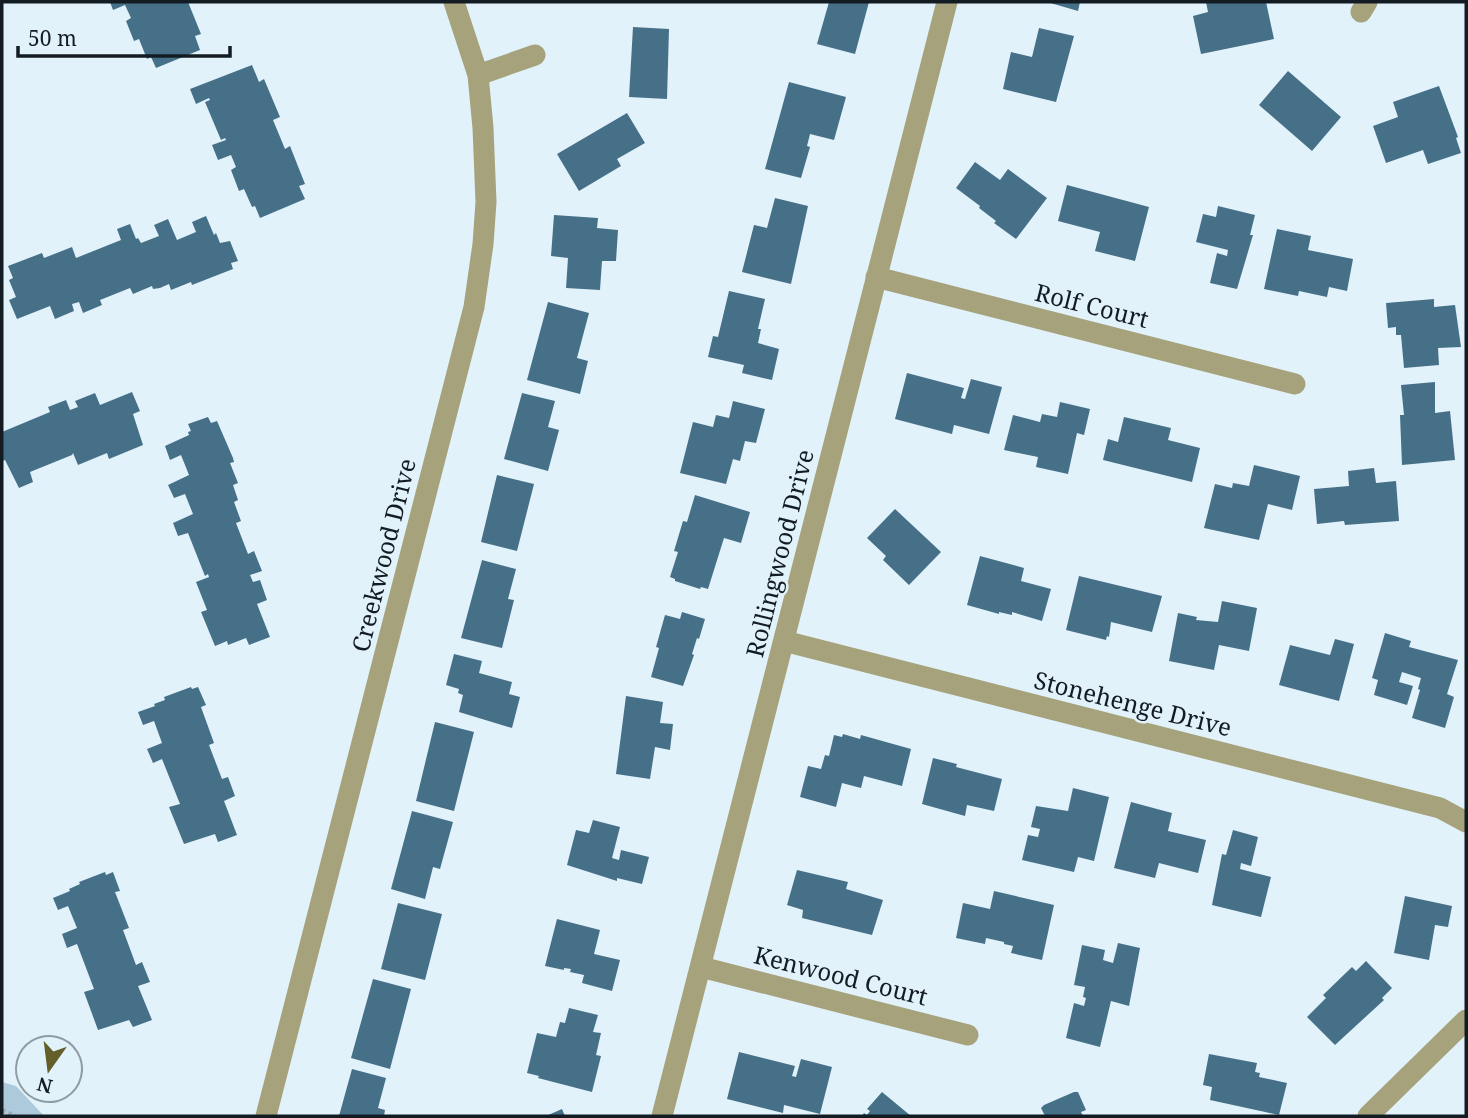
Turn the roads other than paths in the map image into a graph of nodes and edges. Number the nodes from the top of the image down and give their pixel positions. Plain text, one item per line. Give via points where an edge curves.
1 (454, 2) edge
2 (947, 2) edge
3 (535, 55) dead end
4 (478, 75) junction
5 (876, 277) junction
6 (1295, 384) dead end
7 (783, 641) junction
8 (1466, 822) edge
9 (701, 967) junction
10 (1466, 1020) edge
11 (968, 1035) dead end
12 (266, 1116) edge
13 (662, 1116) edge
14 (1368, 1116) edge

1 - 4 street, Creekwood Drive
2 - 5 street, Rollingwood Drive
3 - 4 street
4 - 12 street, Creekwood Drive via 486,202 474,307
5 - 6 street, Rolf Court
5 - 7 street, Rollingwood Drive
7 - 8 street, Stonehenge Drive via 1440,808
7 - 9 street, Rollingwood Drive
9 - 11 street, Kenwood Court
9 - 13 street, Rollingwood Drive
10 - 14 street

